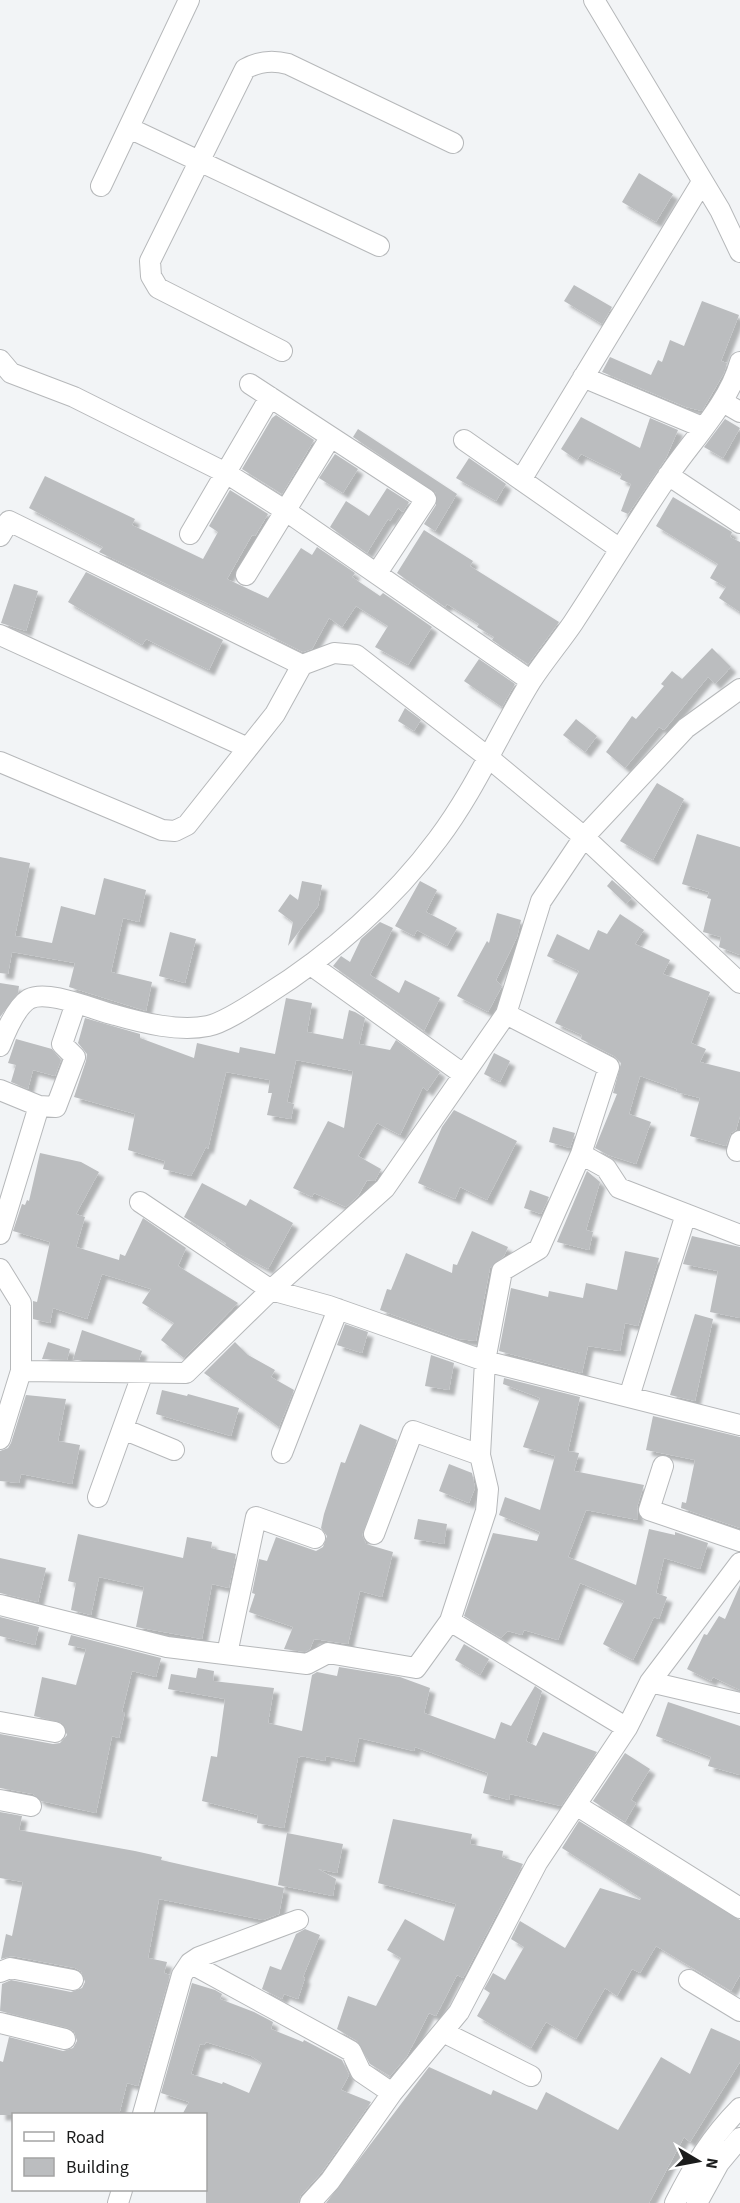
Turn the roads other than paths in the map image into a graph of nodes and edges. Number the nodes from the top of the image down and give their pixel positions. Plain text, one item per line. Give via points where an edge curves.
1 (594, 0) edge
2 (183, 2) edge
3 (129, 128) junction
4 (453, 143) dead end
5 (199, 161) junction
6 (702, 182) junction
7 (101, 186) dead end
8 (379, 246) dead end
9 (740, 250) edge
10 (282, 351) dead end
11 (0, 360) edge
12 (740, 362) edge
13 (583, 377) junction
14 (250, 384) dead end
15 (270, 397) junction
16 (723, 402) junction
17 (740, 412) edge
18 (702, 427) junction
19 (330, 438) junction
20 (464, 441) dead end
21 (226, 473) junction
22 (668, 476) junction
23 (521, 480) junction
24 (286, 511) junction
25 (740, 523) edge
26 (3, 524) edge
27 (190, 534) dead end
28 (620, 549) junction
29 (377, 573) junction
30 (246, 575) dead end
31 (0, 635) edge
32 (302, 664) junction
33 (531, 681) junction
34 (740, 689) edge
35 (248, 748) junction
36 (489, 758) junction
37 (0, 762) edge
38 (584, 837) junction
39 (311, 965) junction
40 (740, 983) edge
41 (76, 1003) junction
42 (506, 1014) junction
43 (0, 1046) edge
44 (463, 1074) junction
45 (0, 1090) edge
46 (39, 1106) junction
47 (581, 1154) junction
48 (140, 1202) dead end
49 (686, 1214) junction
50 (0, 1234) edge
51 (740, 1235) edge
52 (0, 1269) edge
53 (271, 1290) junction
54 (338, 1309) junction
55 (485, 1361) junction
56 (21, 1371) junction
57 (142, 1375) junction
58 (629, 1397) junction
59 (740, 1425) edge
60 (123, 1429) junction
61 (0, 1436) edge
62 (174, 1450) dead end
63 (282, 1453) dead end
64 (480, 1455) junction
65 (663, 1466) dead end
66 (98, 1497) dead end
67 (374, 1534) dead end
68 (315, 1538) dead end
69 (740, 1541) edge
70 (740, 1563) edge
71 (0, 1605) edge
72 (450, 1621) junction
73 (227, 1654) junction
74 (650, 1683) junction
75 (740, 1703) edge
76 (0, 1722) edge
77 (627, 1728) junction
78 (55, 1732) dead end
79 (0, 1800) edge
80 (576, 1805) junction
81 (31, 1806) dead end
82 (740, 1908) edge
83 (298, 1920) dead end
84 (190, 1963) junction
85 (0, 1972) edge
86 (73, 1980) dead end
87 (689, 1980) dead end
88 (740, 2011) edge
89 (0, 2023) edge
90 (442, 2032) junction
91 (65, 2039) dead end
92 (531, 2076) dead end
93 (392, 2093) junction
94 (740, 2108) edge
95 (144, 2113) edge
96 (739, 2139) edge
97 (310, 2203) edge
98 (675, 2203) edge
99 (697, 2203) edge

1 - 6 street
2 - 3 street
3 - 5 street
3 - 7 street
4 - 5 street via 277,61 255,63 245,69
5 - 8 street
5 - 10 street via 150,261 151,276 158,288
6 - 9 street
6 - 13 street
11 - 21 street via 11,374 74,397
12 - 16 street
13 - 18 street
13 - 23 street
14 - 15 street
15 - 19 street
15 - 21 street
16 - 17 street
16 - 18 street
18 - 22 street
19 - 24 street
19 - 29 street via 426,499
20 - 23 street
21 - 24 street
21 - 27 street
22 - 25 street
22 - 28 street
23 - 28 street
24 - 29 street
24 - 30 street
26 - 32 street
28 - 33 street
29 - 33 street
31 - 35 street
32 - 35 street via 275,714
32 - 36 street via 334,653 356,655
33 - 36 street
34 - 38 street via 686,728
35 - 37 street via 187,825 175,831 162,830
36 - 38 street
36 - 39 street via 438,839 400,883
38 - 40 street
38 - 42 street via 541,901
39 - 41 street via 211,1026 186,1028 115,1016
39 - 44 street
41 - 43 street via 44,997 29,999 21,1006
41 - 46 street via 62,1044 75,1057 56,1107
42 - 44 street
42 - 47 street via 609,1067
44 - 53 street via 385,1188
45 - 46 street
46 - 50 street
47 - 49 street via 606,1168 620,1188
47 - 55 street via 539,1250 502,1271
48 - 53 street
49 - 51 street
49 - 58 street
52 - 56 street via 21,1303
53 - 54 street
53 - 57 street via 186,1373
54 - 55 street
54 - 63 street
55 - 58 street
55 - 64 street
56 - 57 street
56 - 61 street
57 - 60 street
58 - 59 street
60 - 62 street
60 - 66 street
64 - 67 street via 413,1431
64 - 72 street via 488,1490 486,1511
65 - 69 street via 649,1510
68 - 73 street via 256,1517
70 - 74 street
71 - 73 street via 167,1647
72 - 73 street via 416,1668 328,1653 307,1664
72 - 77 street
74 - 75 street
74 - 77 street
76 - 78 street
77 - 80 street
79 - 81 street
80 - 82 street
80 - 90 street via 537,1863 459,2012
83 - 84 street
84 - 93 street via 351,2051 361,2072
84 - 95 street via 182,1976
85 - 86 street via 10,1968
87 - 88 street
89 - 91 street
90 - 92 street
90 - 93 street
93 - 97 street
94 - 98 street via 717,2130
96 - 99 street via 719,2163

